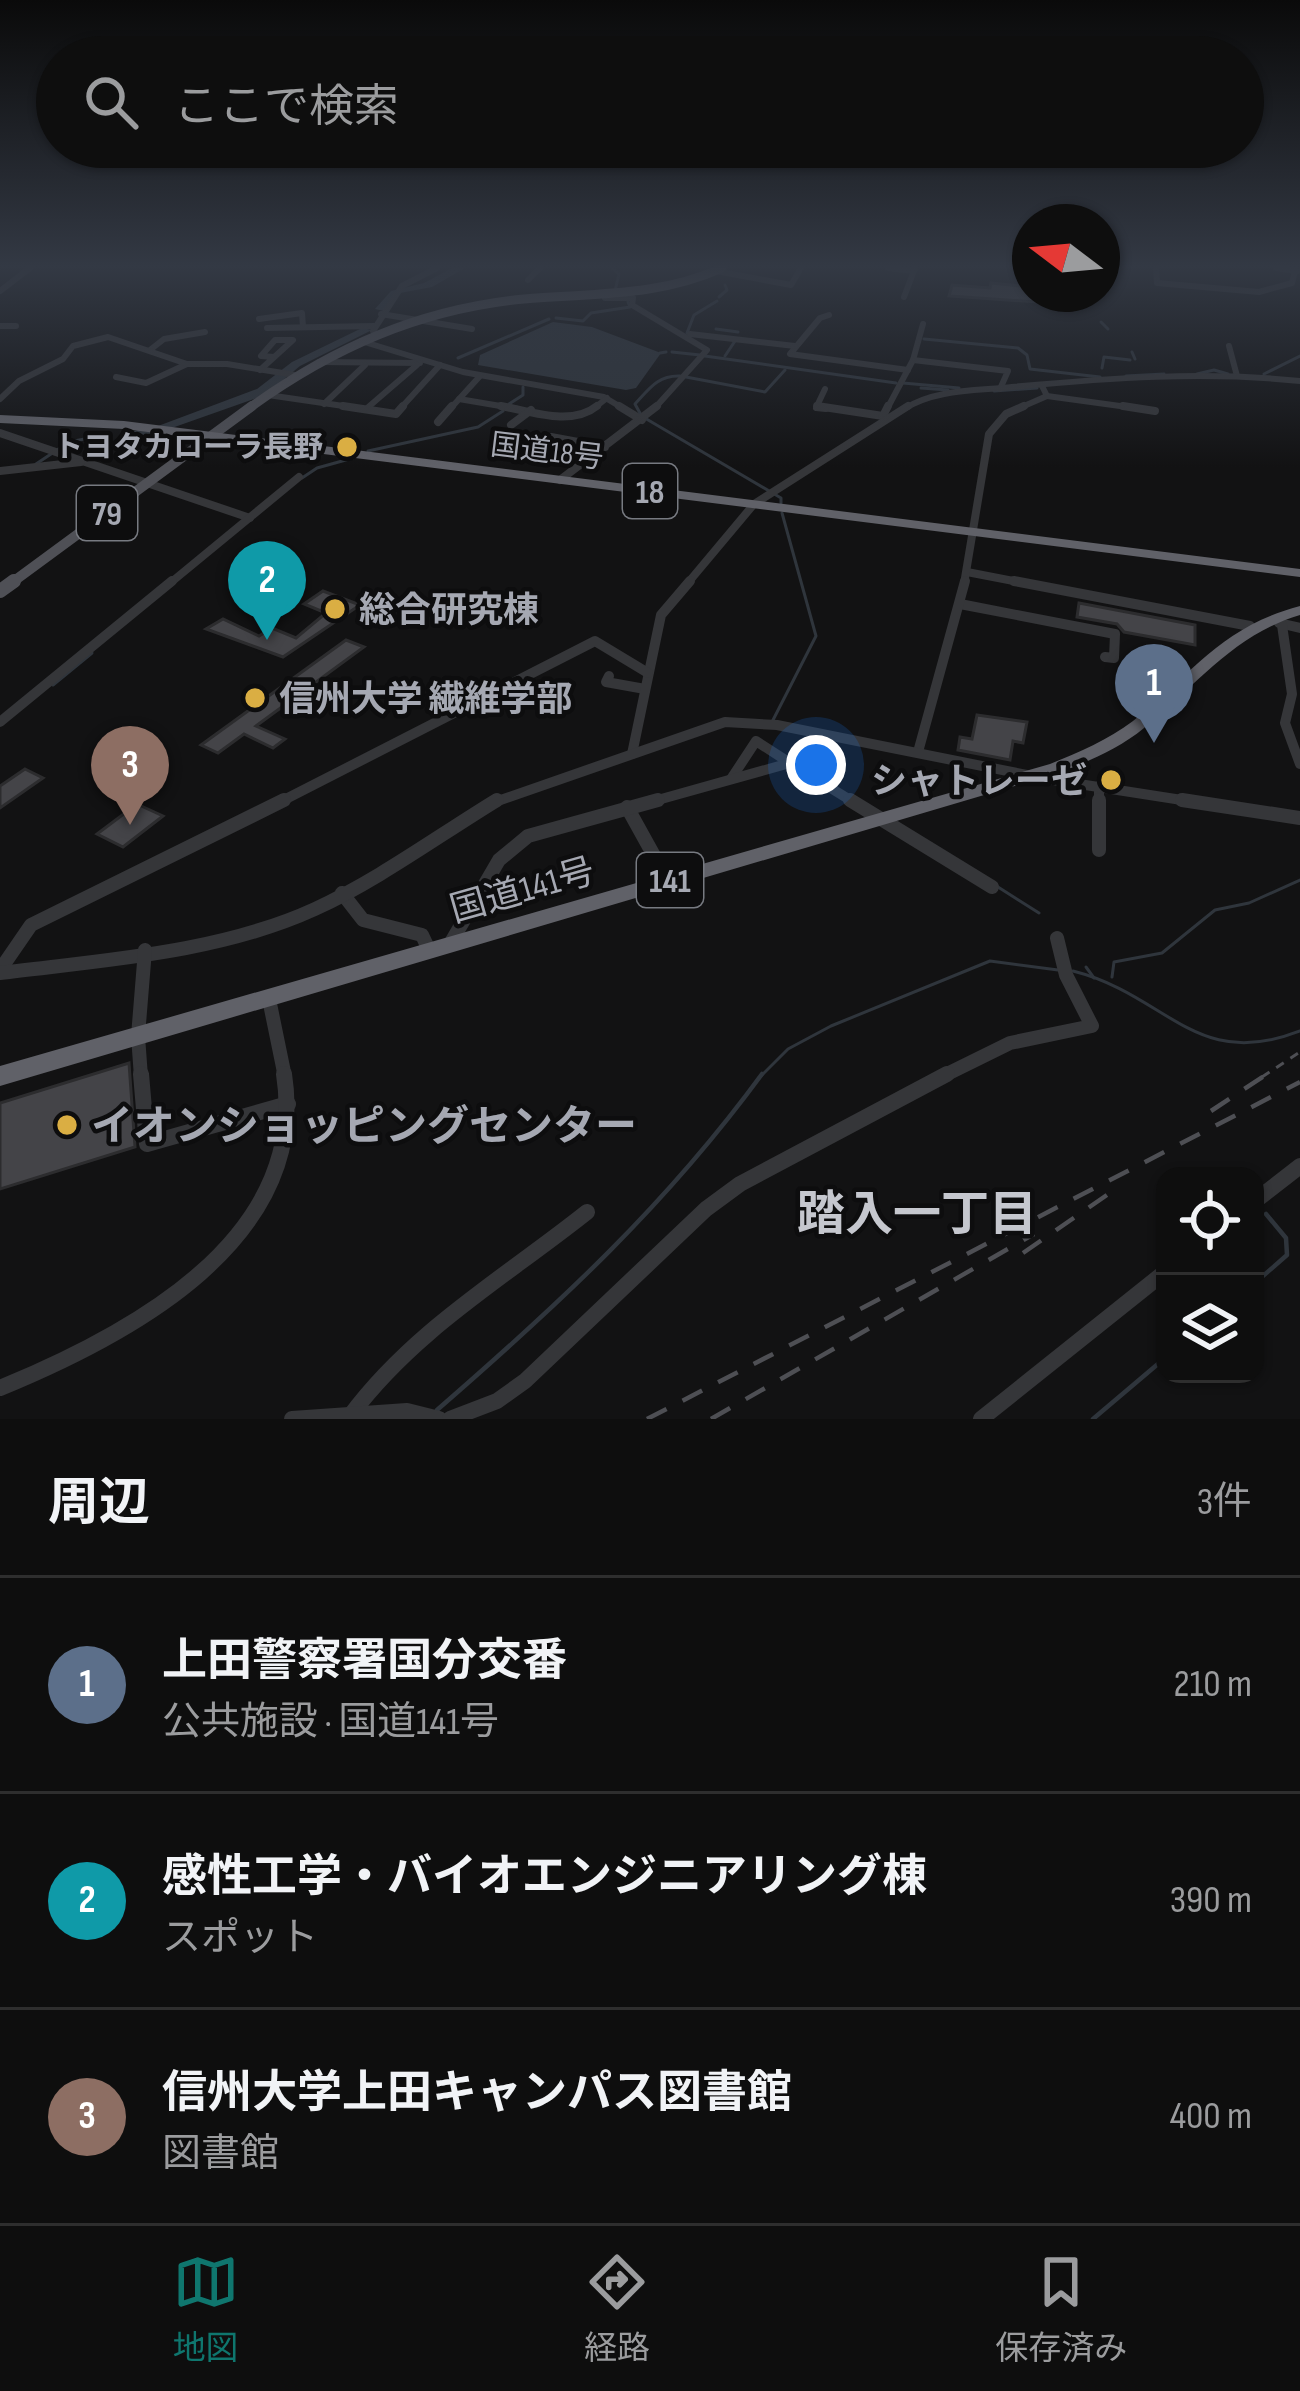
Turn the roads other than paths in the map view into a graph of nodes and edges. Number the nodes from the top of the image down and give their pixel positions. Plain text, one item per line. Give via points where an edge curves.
1 (192, 334) edge
2 (370, 334) edge
3 (687, 334) edge
4 (689, 334) edge
5 (808, 334) edge
6 (919, 334) edge
7 (361, 341) junction
8 (795, 346) junction
9 (1229, 346) dead end
10 (151, 350) junction
11 (274, 357) dead end
12 (913, 360) junction
13 (316, 362) junction
14 (423, 362) junction
15 (187, 364) junction
16 (366, 364) junction
17 (440, 365) junction
18 (260, 370) junction
19 (908, 370) junction
20 (295, 375) junction
21 (116, 376) dead end
22 (480, 376) junction
23 (1238, 376) junction
24 (1300, 381) edge
25 (1042, 386) junction
26 (825, 388) dead end
27 (1000, 389) junction
28 (4, 394) edge
29 (268, 395) junction
30 (1047, 396) junction
31 (459, 398) junction
32 (607, 398) junction
33 (325, 404) junction
34 (366, 410) junction
35 (531, 410) junction
36 (1155, 412) dead end
37 (884, 418) junction
38 (0, 419) edge
39 (644, 419) junction
40 (438, 422) dead end
41 (511, 425) dead end
42 (0, 433) edge
43 (213, 436) junction
44 (550, 437) dead end
45 (604, 447) junction
46 (84, 461) junction
47 (0, 471) edge
48 (299, 478) dead end
49 (560, 480) junction
50 (149, 482) junction
51 (754, 504) junction
52 (250, 518) junction
53 (972, 532) junction
54 (967, 572) junction
55 (1300, 573) edge
56 (0, 591) edge
57 (960, 604) junction
58 (1300, 610) edge
59 (1277, 621) junction
60 (1250, 626) junction
61 (1300, 628) edge
62 (1105, 657) dead end
63 (648, 673) junction
64 (609, 676) dead end
65 (645, 689) junction
66 (0, 722) edge
67 (918, 752) junction
68 (632, 754) junction
69 (790, 763) junction
70 (1300, 764) edge
71 (1030, 776) junction
72 (730, 779) junction
73 (1099, 786) junction
74 (627, 807) junction
75 (1300, 818) edge
76 (881, 819) junction
77 (1099, 850) dead end
78 (668, 881) junction
79 (992, 887) dead end
80 (342, 893) junction
81 (1057, 938) dead end
82 (450, 944) junction
83 (145, 950) junction
84 (429, 950) junction
85 (0, 972) edge
86 (268, 999) junction
87 (138, 1036) junction
88 (0, 1076) edge
89 (288, 1104) junction
90 (1300, 1166) edge
91 (1264, 1194) edge
92 (587, 1212) dead end
93 (1161, 1275) edge
94 (0, 1388) edge
95 (350, 1416) edge
96 (433, 1416) edge
97 (292, 1419) edge
98 (450, 1419) edge
99 (981, 1419) edge

1 - 10 street
2 - 7 main road, 79
3 - 39 street via 706,353
4 - 8 street
5 - 8 street
6 - 12 street
7 - 13 main road, 79
7 - 14 street
8 - 19 street via 790,354
9 - 23 street
10 - 15 street
10 - 28 street via 113,337 73,346
11 - 18 street
12 - 19 street
12 - 27 street via 1008,371
13 - 16 street
13 - 20 main road, 79
14 - 16 street
14 - 17 street
14 - 34 street
15 - 18 street
15 - 21 street via 146,383
16 - 33 street
17 - 22 street
17 - 34 street via 398,413
18 - 20 street
19 - 37 street
20 - 29 main road, 79
22 - 31 street
22 - 32 street
23 - 24 street
23 - 25 street
25 - 27 street
25 - 30 street
26 - 37 street via 816,408
27 - 37 street via 930,396
29 - 33 street
29 - 43 main road, 79
30 - 36 street
30 - 53 street via 1006,414 988,434
31 - 35 street
31 - 40 street
32 - 35 street via 586,415
32 - 39 street
33 - 34 street
35 - 41 street
37 - 51 street
38 - 43 highway, 国道18号 / 18
39 - 45 street
42 - 46 street
43 - 49 highway, 国道18号 / 18
43 - 50 main road, 79
44 - 45 street
45 - 49 street
46 - 47 street
46 - 50 street
48 - 52 street
49 - 51 highway, 国道18号 / 18
50 - 52 street
50 - 56 main road, 79
51 - 53 highway, 国道18号 / 18
51 - 63 street via 661,615
52 - 66 street
53 - 54 street
53 - 55 highway, 国道18号 / 18
54 - 57 street
54 - 60 street
57 - 62 street via 1115,634 1114,658
57 - 67 street
58 - 59 highway, 国道141号 / 141
59 - 60 highway, 国道141号 / 141
59 - 61 street
59 - 70 street via 1292,694 1285,723
60 - 71 highway, 国道141号 / 141 via 1129,731
63 - 65 street
63 - 85 street via 595,641 38,921
64 - 65 street via 606,682
65 - 68 street
67 - 68 street via 771,724 712,723
67 - 71 street
68 - 80 street via 502,796
69 - 72 street
69 - 72 street via 756,741
69 - 76 street
71 - 73 street
71 - 76 highway, 国道141号 / 141
72 - 74 street
73 - 75 street
73 - 77 street
74 - 78 street
74 - 82 street via 547,828 511,847
76 - 78 highway, 国道141号 / 141
76 - 79 street
78 - 82 highway, 国道141号 / 141
80 - 83 street via 267,927
80 - 84 street via 363,920 422,935
81 - 98 street via 1092,1026 1010,1043 740,1184 525,1381
82 - 84 highway, 国道141号 / 141
83 - 85 street
83 - 87 street
84 - 86 highway, 国道141号 / 141
86 - 87 highway, 国道141号 / 141
86 - 89 street
87 - 88 highway, 国道141号 / 141
87 - 89 street via 147,1144
89 - 94 street via 272,1179 207,1271 109,1341
90 - 91 street
92 - 95 street via 455,1306
93 - 99 street
95 - 96 street
95 - 97 street

